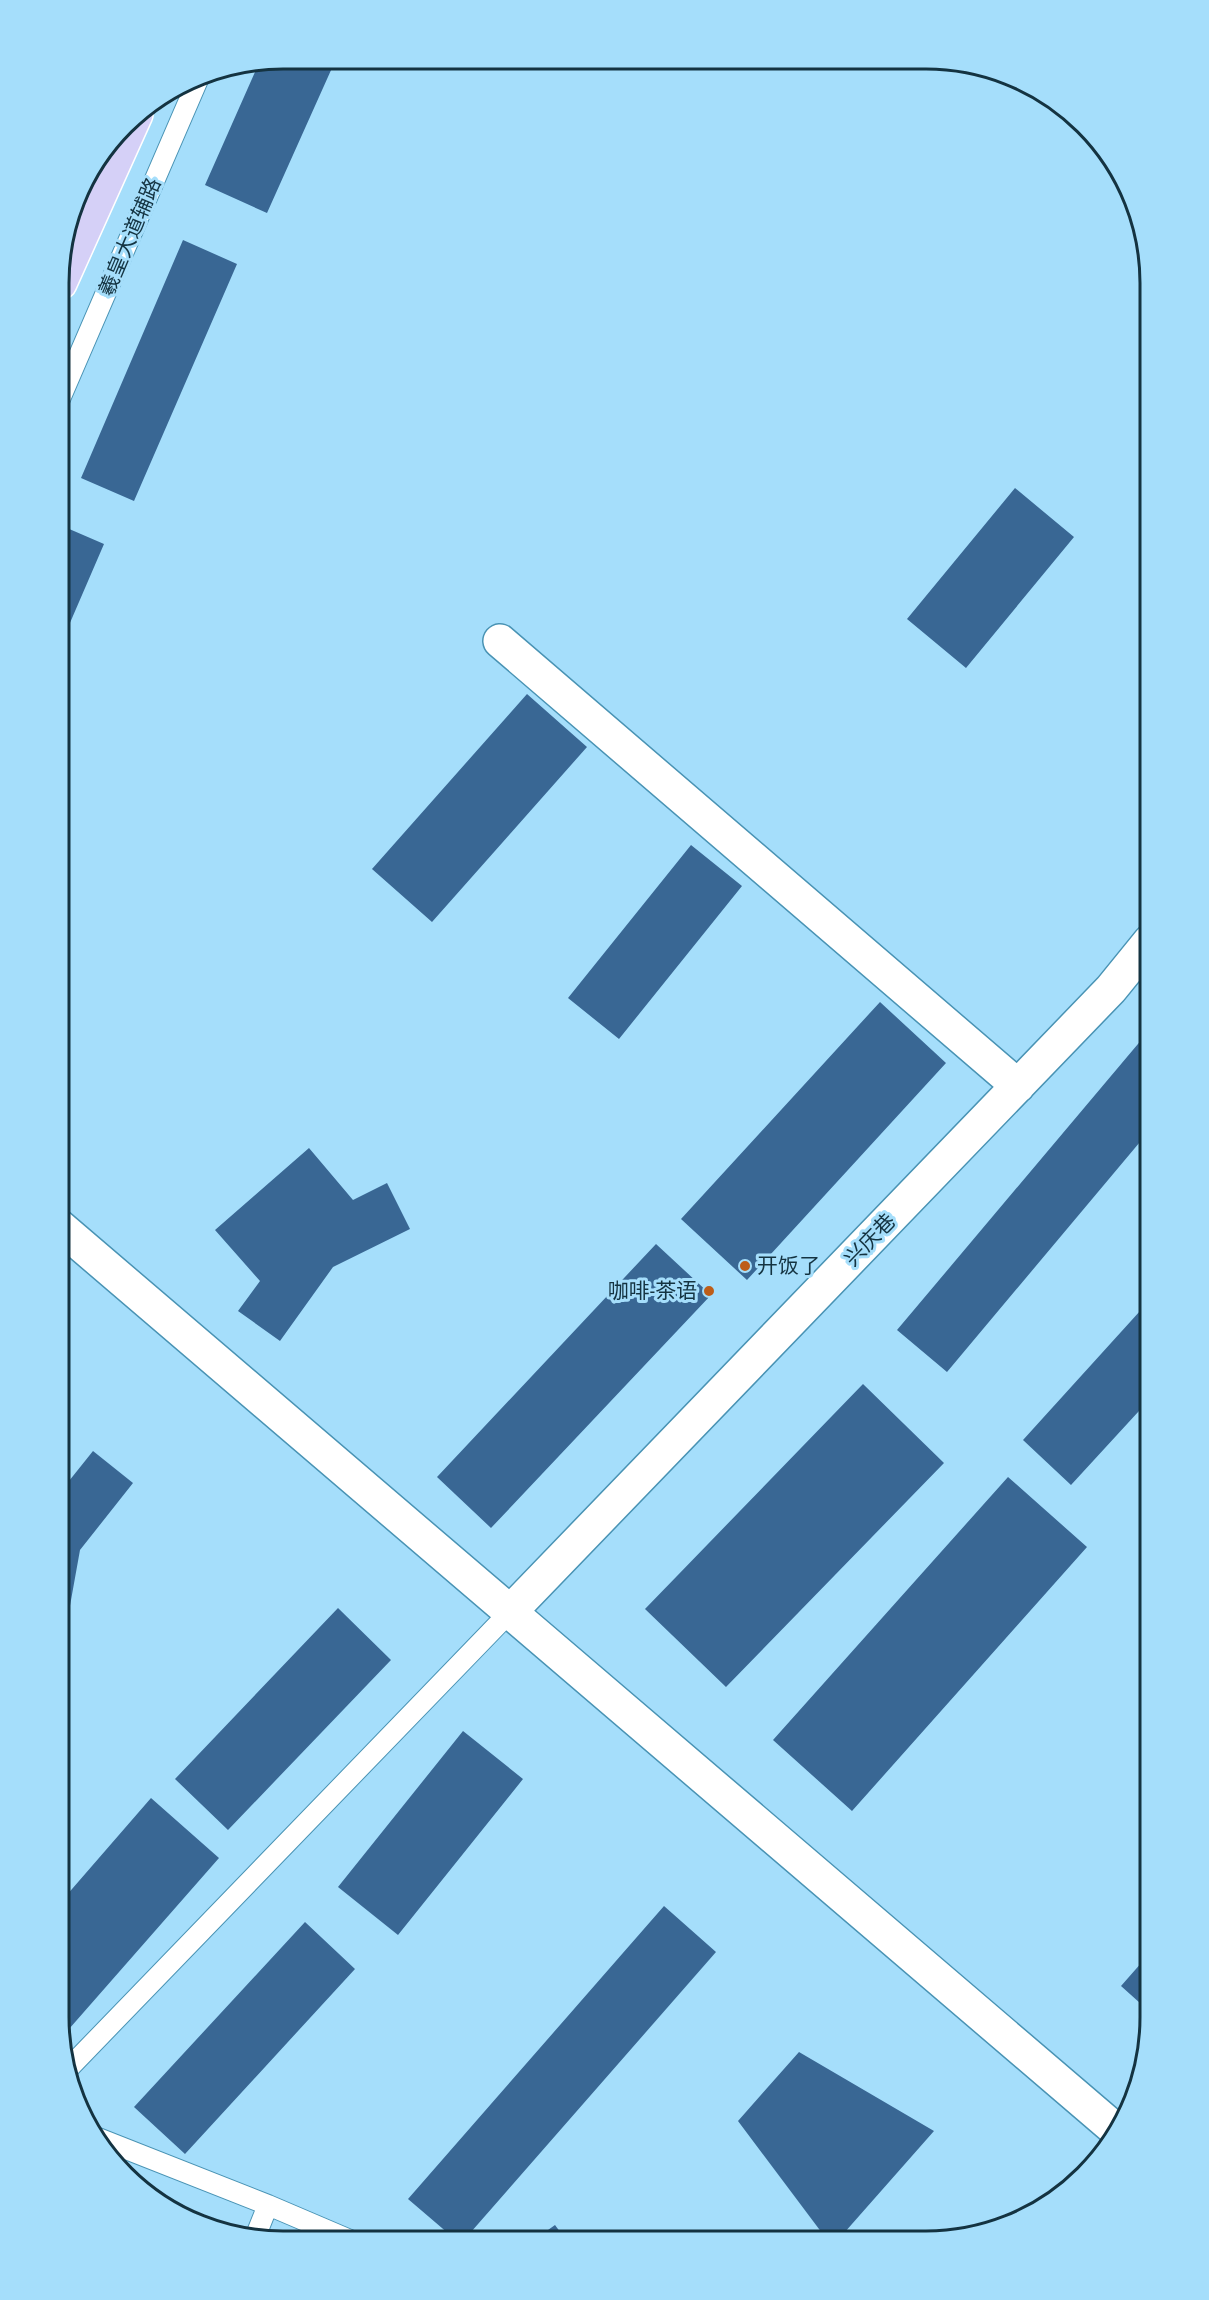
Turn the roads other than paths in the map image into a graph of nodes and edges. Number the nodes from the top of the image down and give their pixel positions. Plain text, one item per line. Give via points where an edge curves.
1 (194, 88) edge
2 (125, 139) edge
3 (70, 260) edge
4 (69, 378) edge
5 (500, 641) dead end
6 (1140, 953) edge
7 (1018, 1086) junction
8 (69, 1235) edge
9 (510, 1612) junction
10 (74, 2063) edge
11 (1110, 2125) edge
12 (110, 2143) edge
13 (268, 2205) junction
14 (258, 2229) edge
15 (329, 2231) edge

1 - 4 lane, 羲皇大道辅路
2 - 3 main road
5 - 7 street
6 - 7 street, 兴庆巷
7 - 9 street, 兴庆巷
8 - 9 street
9 - 10 lane
9 - 11 street
12 - 13 lane
13 - 14 lane
13 - 15 lane

